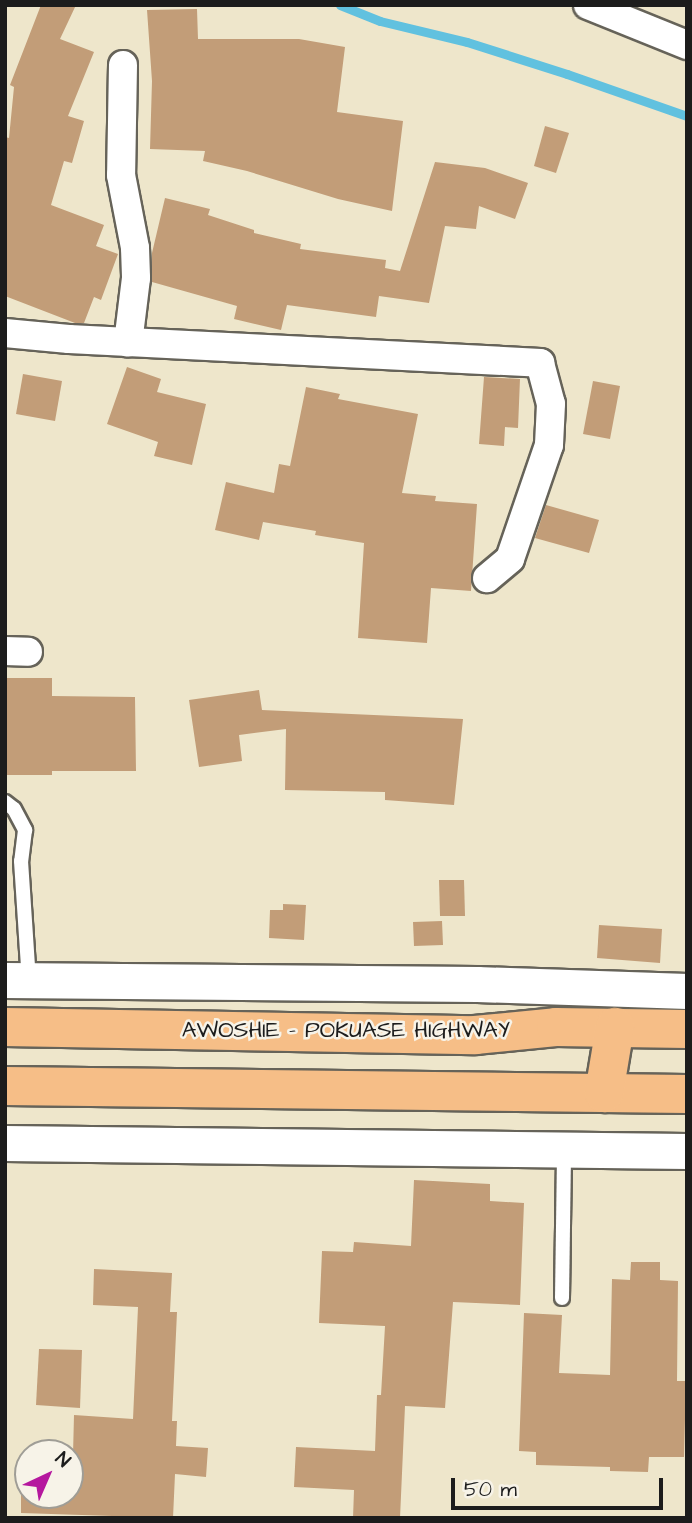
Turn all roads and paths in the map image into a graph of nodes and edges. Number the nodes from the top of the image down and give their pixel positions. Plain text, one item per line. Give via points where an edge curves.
1 (588, 5) edge
2 (687, 45) edge
3 (123, 65) dead end
4 (5, 333) edge
5 (128, 343) junction
6 (488, 578) dead end
7 (5, 802) edge
8 (17, 980) edge
9 (687, 991) edge
10 (5, 1027) edge
11 (615, 1027) junction
12 (687, 1029) edge
13 (5, 1086) edge
14 (604, 1093) junction
15 (687, 1094) edge
16 (5, 1143) edge
17 (564, 1149) junction
18 (687, 1151) edge
19 (562, 1298) dead end

1 - 2 street
3 - 5 street via 121,175 136,258
4 - 5 street
5 - 6 street via 540,363 551,404 549,445 510,559
7 - 8 lane via 25,830
8 - 9 street via 477,984
10 - 11 main road, AWOSHIE - POKUASE HIGHWAY via 475,1035
11 - 12 main road, AWOSHIE - POKUASE HIGHWAY
11 - 14 main road
13 - 14 main road
14 - 15 main road
16 - 17 street
17 - 18 street
17 - 19 lane

